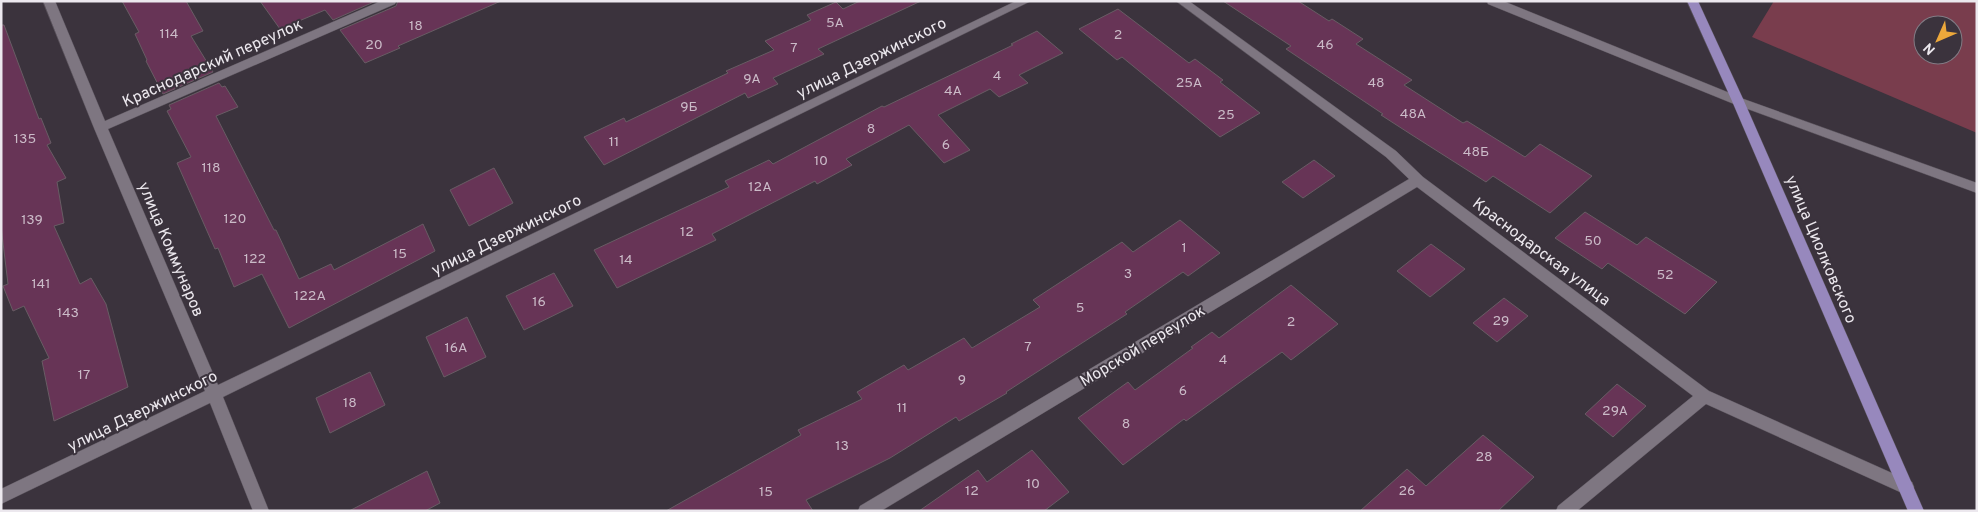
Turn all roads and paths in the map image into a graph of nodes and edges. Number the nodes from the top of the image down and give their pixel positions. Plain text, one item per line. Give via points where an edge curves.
1 (49, 1) edge
2 (392, 1) edge
3 (1026, 1) edge
4 (1181, 1) edge
5 (1492, 1) edge
6 (1692, 1) edge
7 (1738, 101) junction
8 (100, 128) junction
9 (1418, 180) junction
10 (1977, 188) edge
11 (216, 394) junction
12 (1704, 396) junction
13 (1906, 487) junction
14 (1, 497) edge
15 (261, 511) edge
16 (866, 511) edge
17 (1564, 511) edge
18 (1916, 511) edge

1 - 8 street, улица Коммунаров
2 - 8 street, Краснодарский переулок
3 - 11 street, улица Дзержинского
4 - 9 street, Краснодарская улица via 1391,154
5 - 7 street
6 - 7 main road, улица Циолковского
7 - 10 street
7 - 13 main road, улица Циолковского
8 - 11 street, улица Коммунаров
9 - 12 street, Краснодарская улица
9 - 16 street, Морской переулок
11 - 14 street, улица Дзержинского
11 - 15 street, улица Коммунаров
12 - 13 street, Краснодарская улица
12 - 17 street
13 - 18 main road, улица Циолковского

